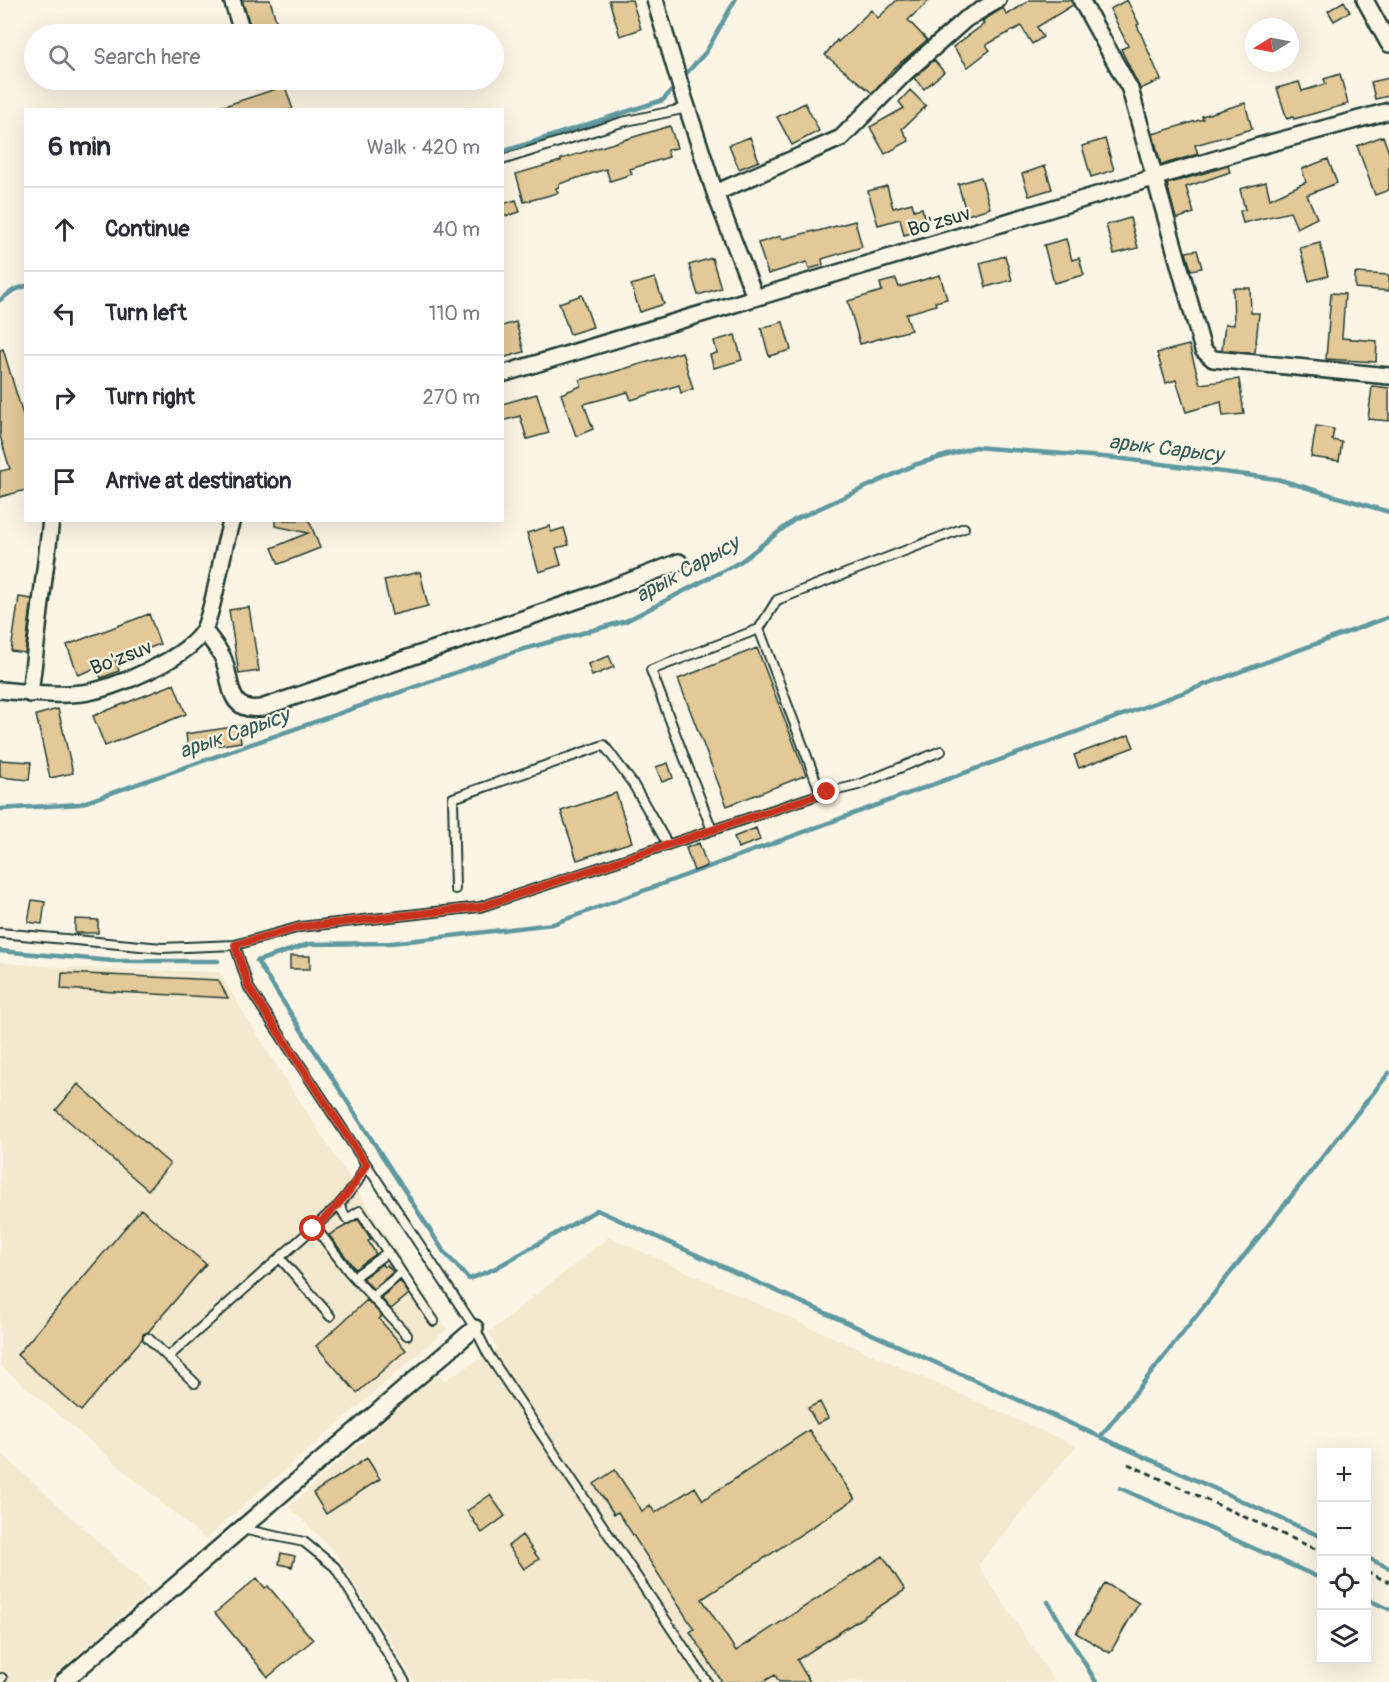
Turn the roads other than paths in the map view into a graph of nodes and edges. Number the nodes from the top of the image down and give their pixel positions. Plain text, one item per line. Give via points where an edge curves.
1 (232, 0) edge
2 (655, 0) edge
3 (998, 0) edge
4 (1081, 0) edge
5 (1365, 0) edge
6 (240, 24) edge
7 (1389, 44) edge
8 (686, 103) junction
9 (1389, 111) edge
10 (504, 159) edge
11 (1155, 179) junction
12 (715, 193) junction
13 (755, 297) junction
14 (504, 373) edge
15 (1389, 376) edge
16 (51, 522) edge
17 (231, 522) edge
18 (964, 528) dead end
19 (679, 562) dead end
20 (759, 629) junction
21 (204, 630) junction
22 (0, 690) edge
23 (30, 694) junction
24 (941, 751) dead end
25 (821, 794) junction
26 (712, 830) junction
27 (668, 845) junction
28 (455, 889) dead end
29 (0, 933) edge
30 (235, 945) junction
31 (366, 1164) junction
32 (339, 1205) junction
33 (315, 1227) junction
34 (388, 1252) junction
35 (280, 1258) junction
36 (401, 1273) junction
37 (354, 1277) junction
38 (372, 1297) junction
39 (330, 1316) dead end
40 (434, 1322) dead end
41 (475, 1328) junction
42 (407, 1335) dead end
43 (148, 1338) dead end
44 (168, 1358) junction
45 (195, 1383) dead end
46 (242, 1529) junction
47 (63, 1682) edge
48 (405, 1682) edge
49 (707, 1682) edge

1 - 6 street
2 - 8 street
3 - 12 street via 966,19 841,138
4 - 11 street via 1130,89
5 - 7 street
8 - 10 lane
8 - 12 street
9 - 11 street, Bo'zsuv
11 - 13 street, Bo'zsuv
11 - 15 street via 1203,350 1213,359
12 - 13 street
13 - 14 street, Bo'zsuv
16 - 23 street
17 - 21 street
18 - 20 lane via 777,600
19 - 21 street via 596,594 251,710 236,702 223,657
20 - 25 lane
20 - 26 lane via 651,670
21 - 23 street, Bo'zsuv via 176,657 142,675 86,693
22 - 23 street, Bo'zsuv
24 - 25 lane via 858,784
25 - 26 lane
26 - 27 lane
27 - 28 lane via 633,784 604,745 453,798
27 - 30 lane via 480,907 300,927
29 - 30 lane via 162,948
30 - 31 lane via 249,988
31 - 32 lane
31 - 41 lane
32 - 33 lane
32 - 34 lane via 347,1219 360,1211
33 - 35 lane
33 - 37 lane
34 - 36 lane
34 - 37 lane
35 - 39 lane
35 - 44 lane
36 - 38 lane
36 - 40 lane
37 - 38 lane
38 - 42 lane
41 - 46 street
41 - 49 lane via 488,1354
43 - 44 lane
44 - 45 lane
46 - 47 street
46 - 48 lane via 304,1542 335,1567

